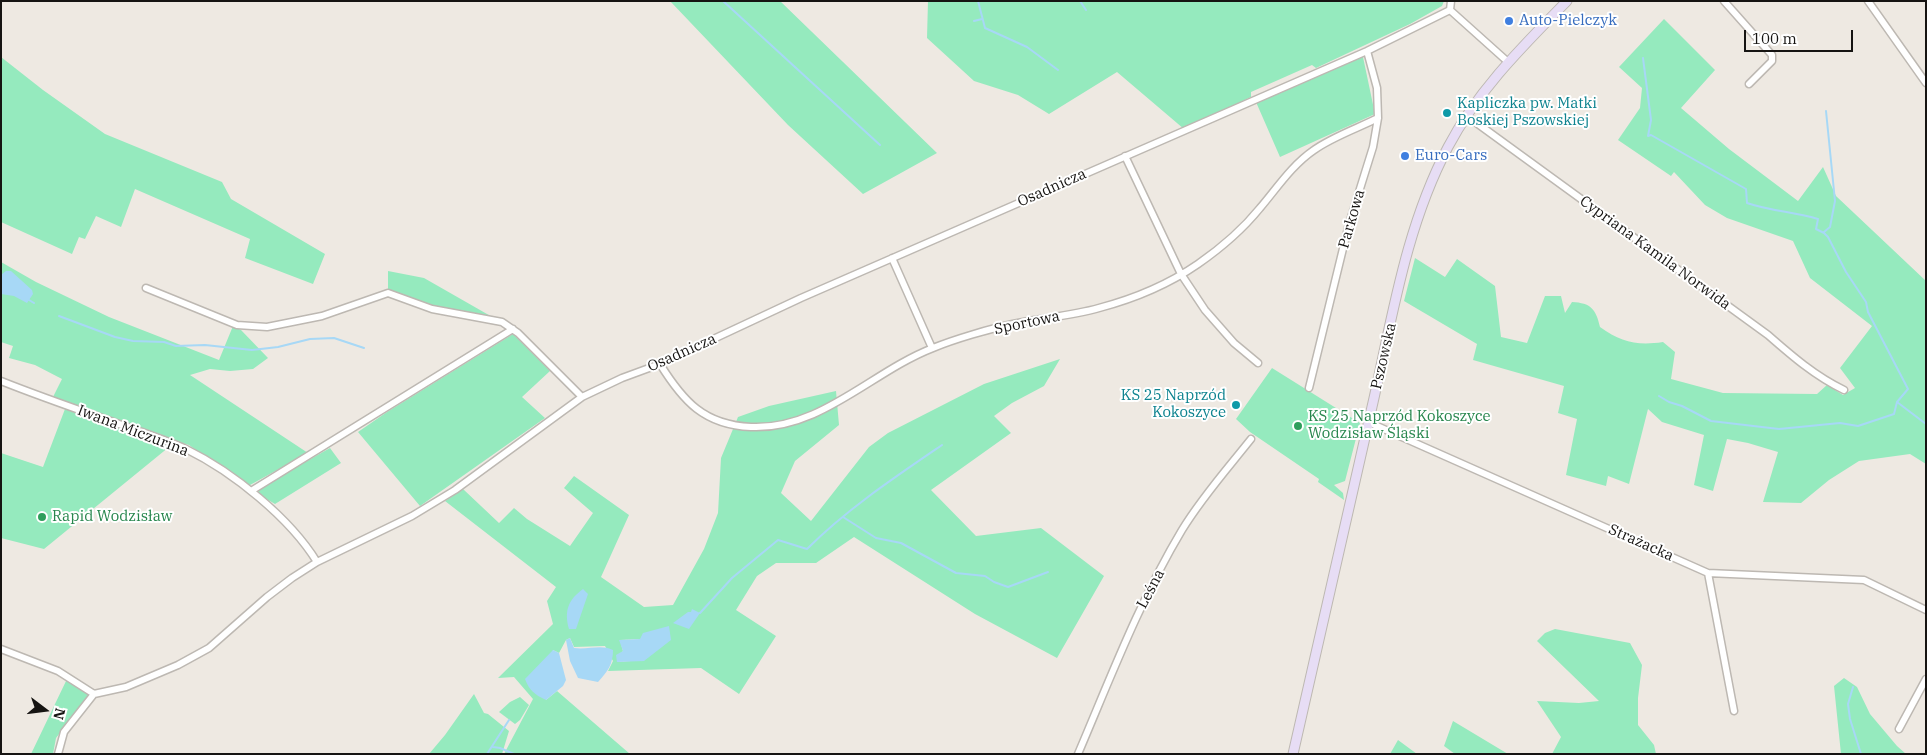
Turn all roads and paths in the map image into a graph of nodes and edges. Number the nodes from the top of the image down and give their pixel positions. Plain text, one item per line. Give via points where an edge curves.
1 (1451, 1) edge
2 (1567, 1) edge
3 (1724, 1) edge
4 (1868, 1) edge
5 (1450, 10) junction
6 (1366, 51) junction
7 (1508, 62) junction
8 (1926, 83) edge
9 (1749, 84) dead end
10 (1467, 116) junction
11 (1378, 118) junction
12 (1125, 156) junction
13 (892, 258) junction
14 (1181, 274) junction
15 (146, 288) dead end
16 (513, 329) junction
17 (932, 348) junction
18 (1258, 363) dead end
19 (660, 364) junction
20 (1, 381) edge
21 (1309, 388) dead end
22 (1844, 390) dead end
23 (582, 398) junction
24 (1368, 422) junction
25 (1252, 439) dead end
26 (251, 491) junction
27 (317, 562) junction
28 (1708, 573) junction
29 (1926, 610) edge
30 (1, 649) edge
31 (1926, 679) edge
32 (94, 694) junction
33 (1734, 710) dead end
34 (1899, 728) dead end
35 (58, 754) edge
36 (1078, 754) edge
37 (1292, 754) edge

1 - 5 street
2 - 7 main road, Pszowska
3 - 9 street via 1772,56 1772,60
4 - 8 street
5 - 6 street, Osadnicza
5 - 7 street
6 - 11 street, Parkowa via 1377,88
6 - 12 street, Osadnicza
7 - 10 main road, Pszowska
10 - 22 street, Cypriana Kamila Norwida via 1768,335 1825,381
10 - 24 main road, Pszowska via 1448,146 1421,208
11 - 14 street, Sportowa via 1314,150 1234,236
11 - 21 street, Parkowa via 1374,147 1349,224
12 - 13 street, Osadnicza
12 - 14 street
13 - 17 street
13 - 19 street, Osadnicza
14 - 17 street, Sportowa via 1141,294 1098,309 1011,324
14 - 18 street via 1234,343
15 - 16 street via 237,325 267,327 322,316 388,293 432,309 502,322
16 - 23 street
16 - 26 street
17 - 19 street, Sportowa via 803,419 783,425 753,427 734,426 716,420 687,402
19 - 23 street, Osadnicza
20 - 26 street, Iwana Miczurina via 186,449
23 - 27 street via 456,490 412,516
24 - 28 street, Strażacka
24 - 37 main road, Pszowska
25 - 36 street, Leśna via 1182,529 1133,624
26 - 27 street, Iwana Miczurina via 296,535
27 - 32 street via 267,597 209,648 126,687
28 - 29 street, Strażacka via 1864,580
28 - 33 street
30 - 32 street via 58,671
31 - 34 street
32 - 35 street via 64,732

